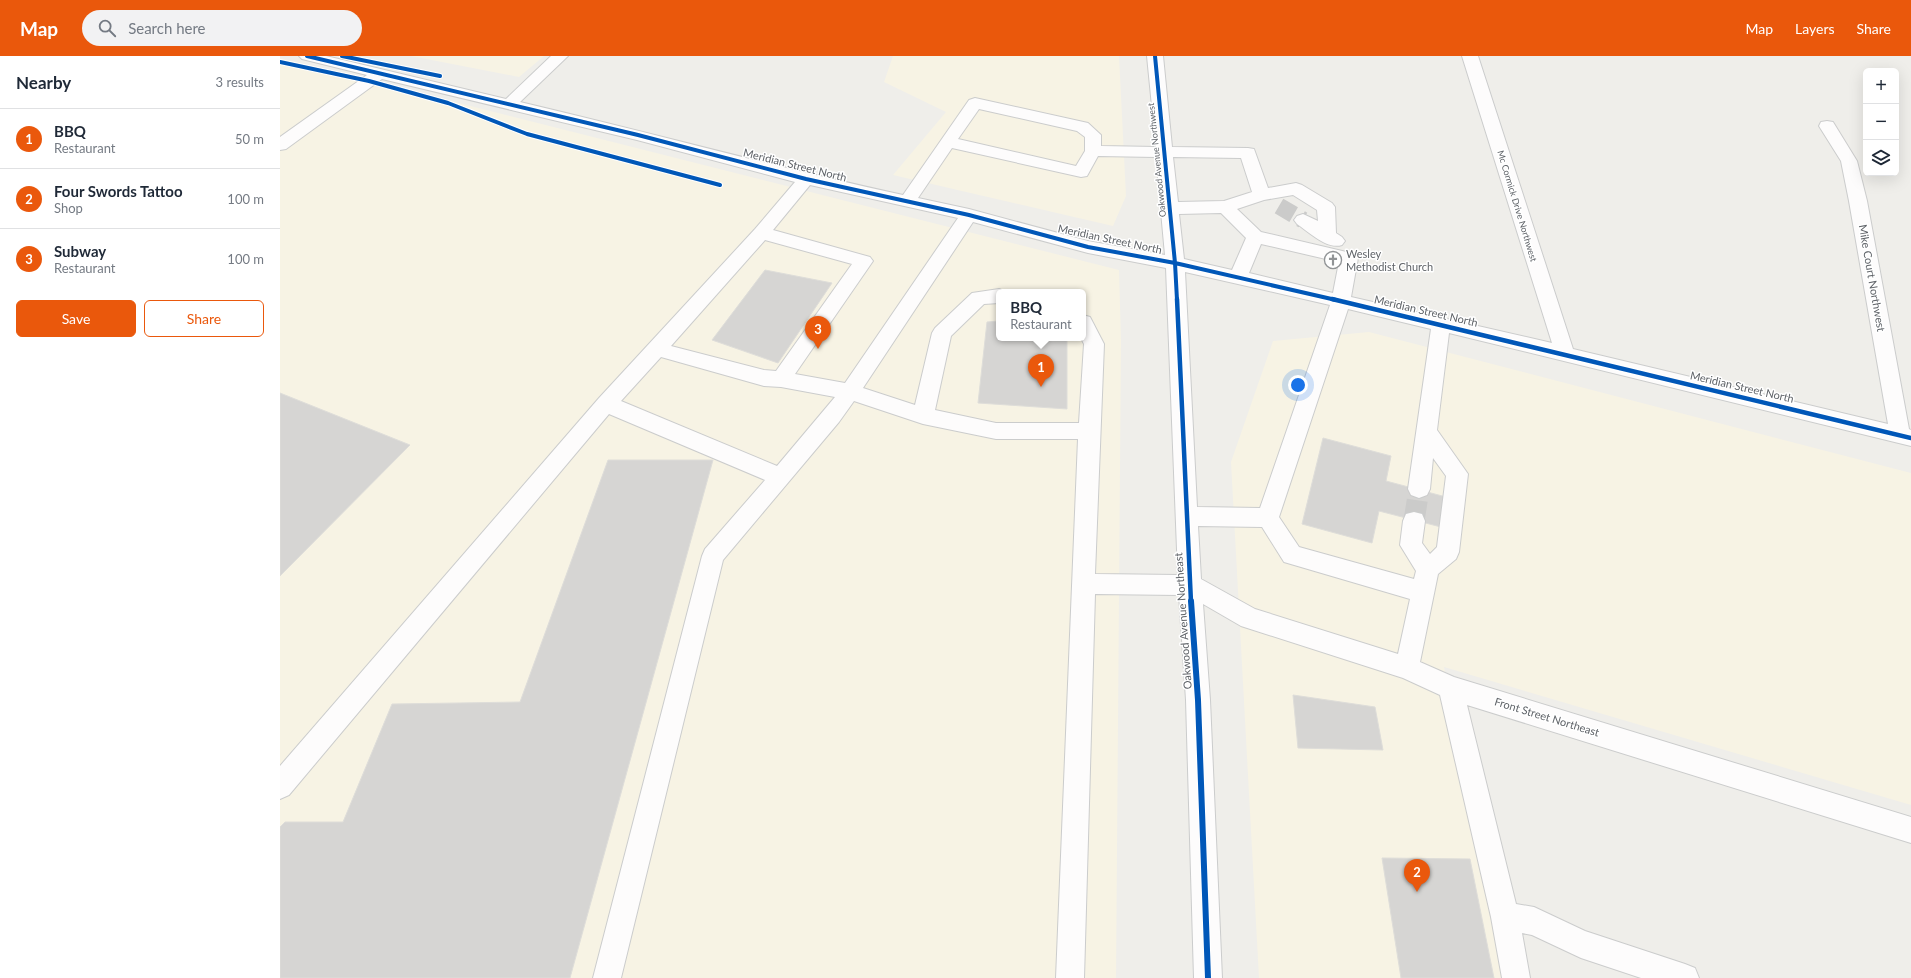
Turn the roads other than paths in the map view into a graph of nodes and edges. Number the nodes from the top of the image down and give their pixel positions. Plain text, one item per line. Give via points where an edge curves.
1 (307, 56) edge
2 (560, 56) edge
3 (1155, 56) edge
4 (1470, 56) edge
5 (380, 73) junction
6 (509, 104) junction
7 (1827, 126) dead end
8 (948, 142) junction
9 (280, 146) edge
10 (1092, 151) junction
11 (1164, 152) junction
12 (806, 179) junction
13 (1262, 195) junction
14 (907, 202) junction
15 (1279, 206) tunnel mouth
16 (1225, 207) junction
17 (1169, 208) junction
18 (969, 215) junction
19 (1303, 220) tunnel mouth
20 (760, 233) junction
21 (1327, 235) junction
22 (1255, 236) junction
23 (1348, 258) junction
24 (1175, 263) junction
25 (1238, 278) junction
26 (996, 296) edge
27 (1341, 302) junction
28 (1441, 324) junction
29 (1086, 328) edge
30 (662, 343) junction
31 (1565, 355) junction
32 (773, 378) junction
33 (850, 392) junction
34 (606, 404) junction
35 (923, 416) junction
36 (1089, 431) junction
37 (1426, 431) junction
38 (1905, 436) edge
39 (779, 476) junction
40 (1419, 489) tunnel mouth
41 (1187, 516) junction
42 (1268, 518) junction
43 (1414, 520) tunnel mouth
44 (1428, 569) junction
45 (1083, 584) junction
46 (1190, 585) junction
47 (1423, 592) junction
48 (1408, 668) junction
49 (1452, 688) junction
50 (280, 786) edge
51 (1911, 830) edge
52 (1505, 917) junction
53 (607, 978) edge
54 (1070, 978) edge
55 (1208, 978) edge
56 (1516, 978) edge
57 (1685, 978) edge

1 - 5 street, Meridian Street North
2 - 6 street
3 - 11 street, Oakwood Avenue Northwest
4 - 31 street, Mc Cormick Drive Northwest
5 - 6 street, Meridian Street North
5 - 9 street
6 - 12 street, Meridian Street North
7 - 38 street, Mike Court Northwest via 1849,161
8 - 10 street via 1081,172
8 - 10 street via 975,103 1082,127 1093,135
8 - 14 street
10 - 11 street
11 - 13 street via 1248,153
11 - 17 street, Oakwood Avenue Northwest
12 - 14 street, Meridian Street North
12 - 20 street
13 - 15 street
13 - 16 street
13 - 21 street via 1296,189 1326,207
14 - 18 street, Meridian Street North
16 - 17 street
16 - 22 street
17 - 24 street, Oakwood Avenue Northwest
18 - 24 street, Meridian Street North via 1088,247
18 - 33 street
19 - 21 street
20 - 30 street
20 - 32 street via 864,261
21 - 23 street via 1347,248
22 - 23 street
22 - 25 street
23 - 27 street
24 - 25 street, Meridian Street North
24 - 41 street, Oakwood Avenue Northeast
25 - 27 street, Meridian Street North
26 - 35 street via 978,298 942,333
27 - 28 street, Meridian Street North
27 - 42 street
28 - 31 street, Meridian Street North
28 - 37 street
29 - 36 street via 1094,344
30 - 32 street via 761,365
30 - 34 street
31 - 38 street, Meridian Street North
32 - 33 street
33 - 35 street
33 - 39 street
34 - 39 street
34 - 50 street
35 - 36 street via 996,431
36 - 45 street
37 - 40 street
37 - 44 street via 1457,474 1448,552
39 - 53 street via 712,556
41 - 42 street
41 - 46 street, Oakwood Avenue Northeast
42 - 47 street via 1292,555
43 - 44 street via 1411,544
44 - 47 street
45 - 46 street
45 - 54 street
46 - 48 street, Front Street Northeast via 1249,618
46 - 55 street, Oakwood Avenue Northeast via 1198,700
47 - 48 street
48 - 49 street, Front Street Northeast
49 - 51 street, Front Street Northeast
49 - 52 street
52 - 56 street
52 - 57 street via 1534,921 1581,944

